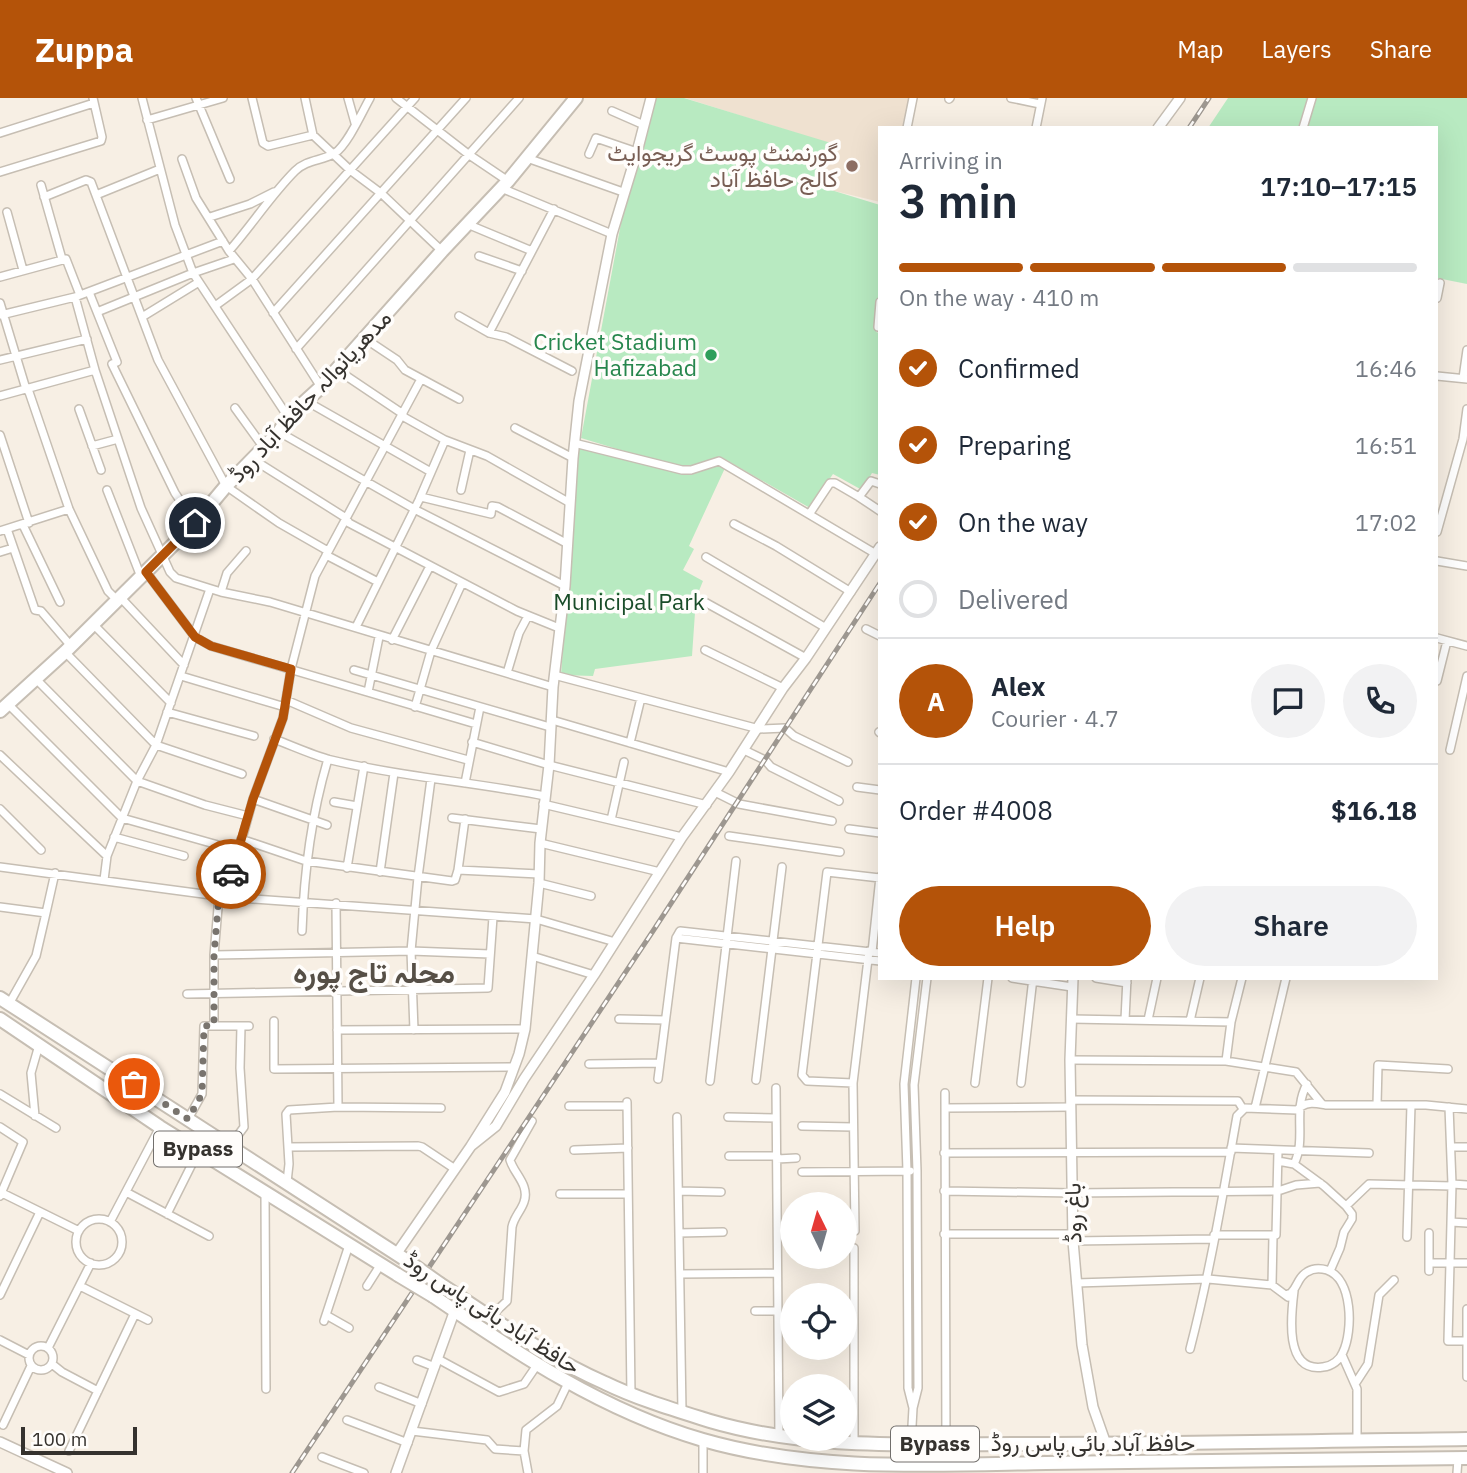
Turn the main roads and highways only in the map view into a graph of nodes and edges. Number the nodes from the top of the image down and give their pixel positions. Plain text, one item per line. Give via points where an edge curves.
1 (576, 98) edge
2 (4, 708) edge
3 (4, 1001) edge
4 (0, 1019) edge
5 (1467, 1439) edge
6 (1463, 1458) edge
7 (818, 1467) edge
8 (1112, 1468) edge
9 (902, 1469) edge

1 - 2 main road, مدھریانوالہ حافظ آباد روڈ via 504,185 321,387 288,417 265,449 119,599
3 - 5 main road, حافظ آباد بائی پاس روڈ / Bypass, bridge via 568,1364 631,1394 724,1424 779,1436 911,1444
4 - 7 main road, حافظ آباد بائی پاس روڈ / Bypass, bridge via 160,1126 568,1383 702,1440
6 - 8 main road, حافظ آباد بائی پاس روڈ / Bypass
7 - 9 main road, حافظ آباد بائی پاس روڈ / Bypass
8 - 9 main road, حافظ آباد بائی پاس روڈ / Bypass

